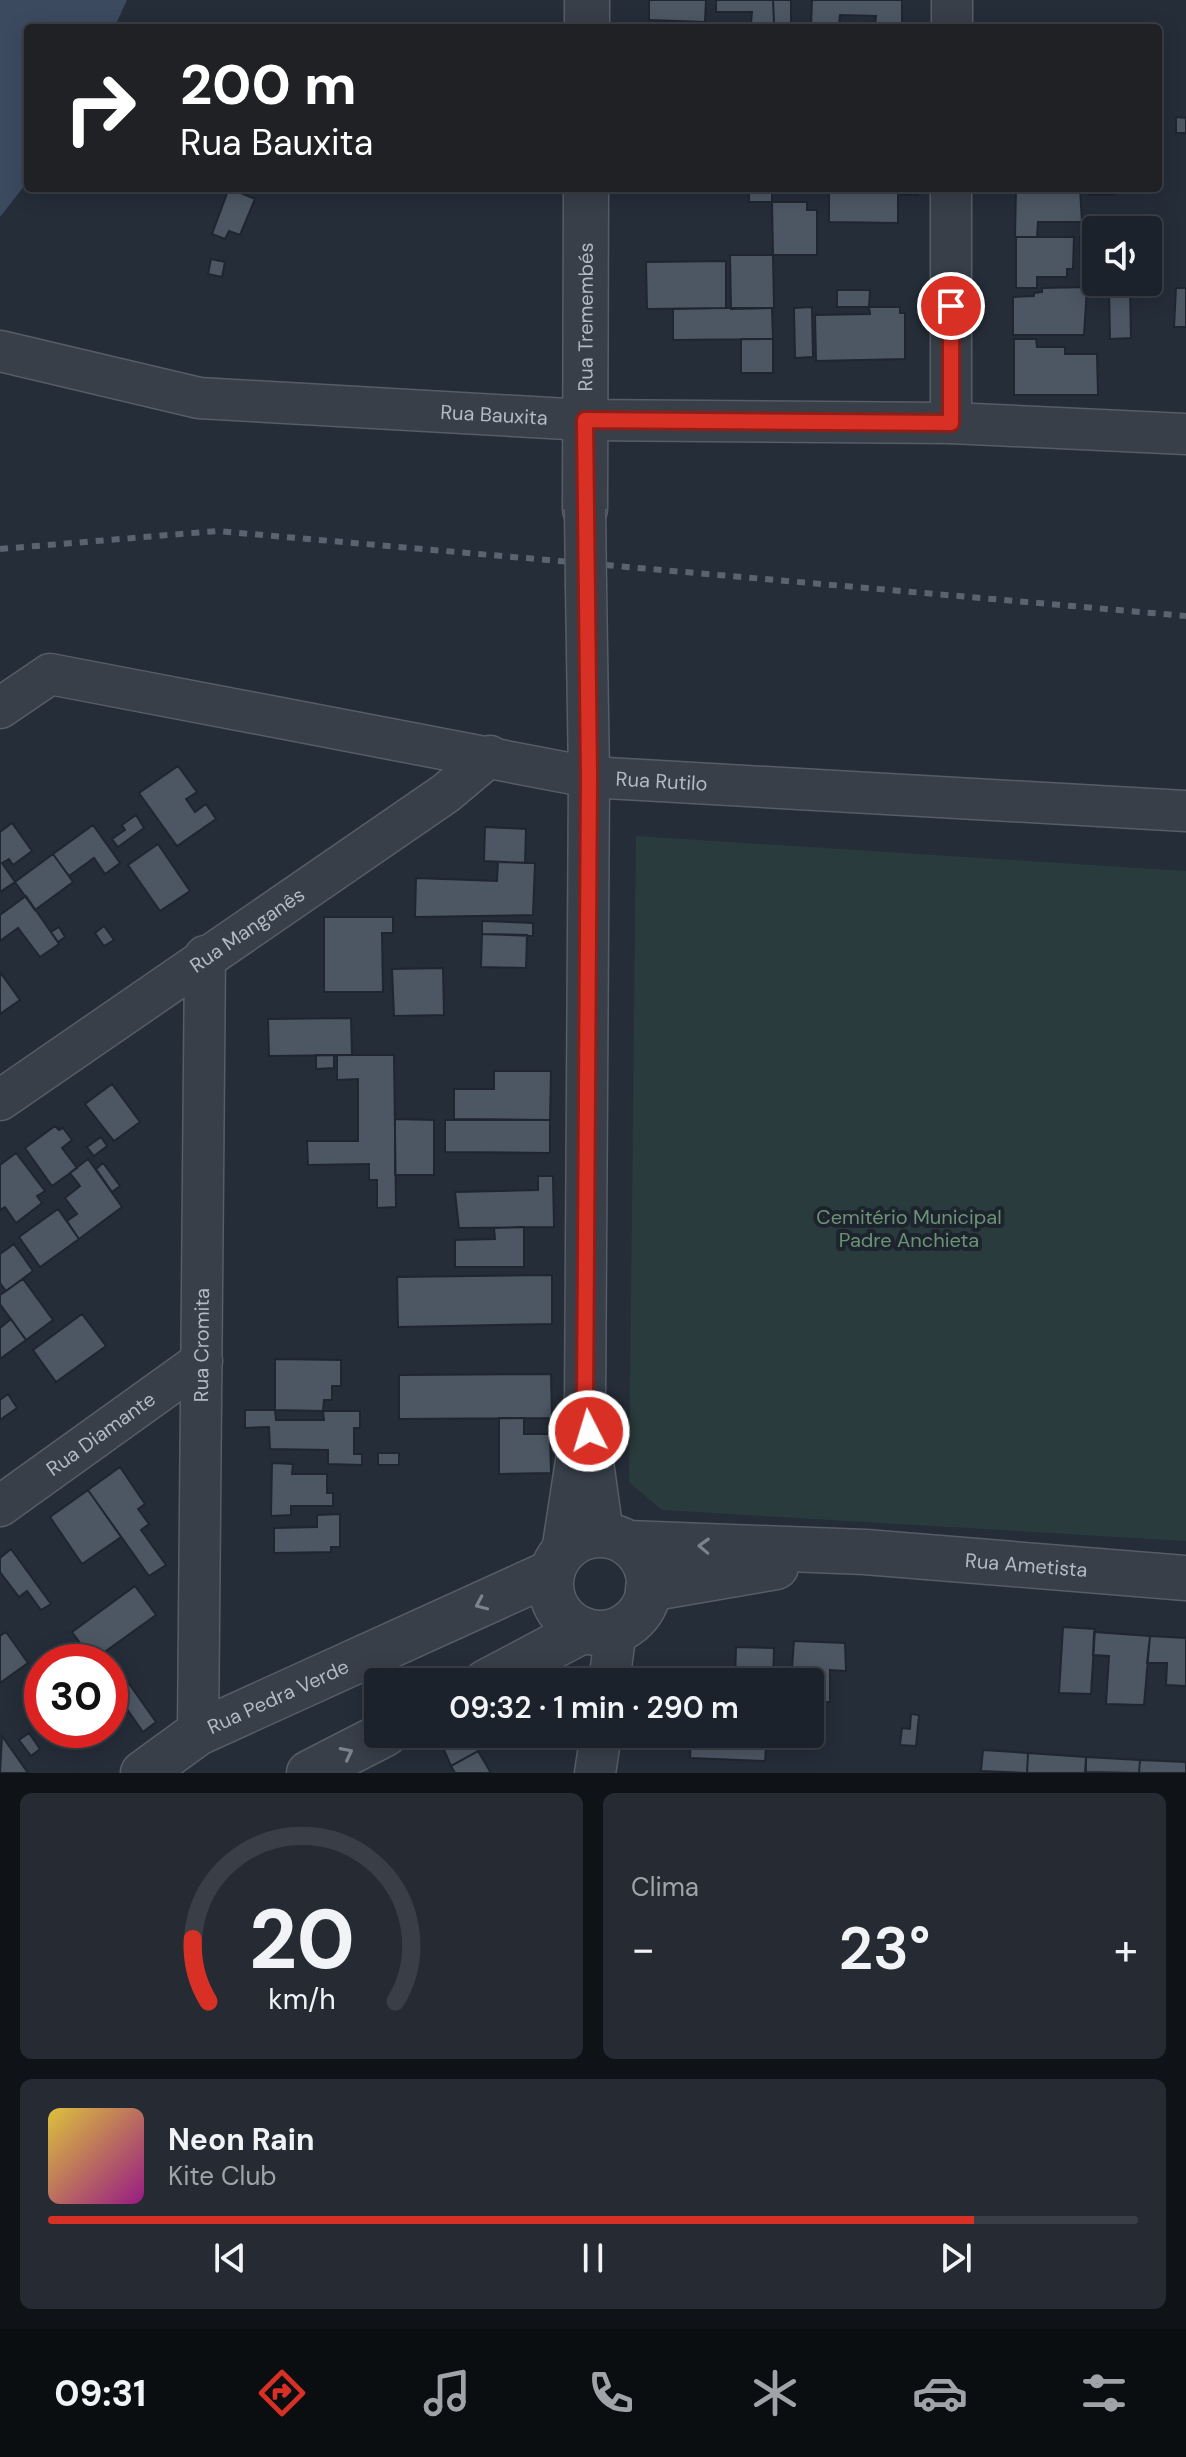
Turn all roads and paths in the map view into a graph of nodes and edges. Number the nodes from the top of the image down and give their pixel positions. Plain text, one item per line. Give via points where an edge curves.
1 (587, 0) edge
2 (952, 0) edge
3 (587, 24) edge
4 (952, 24) edge
5 (586, 192) edge
6 (951, 192) edge
7 (0, 351) edge
8 (585, 420) junction
9 (951, 423) junction
10 (1186, 434) edge
11 (585, 509) joint
12 (0, 708) edge
13 (490, 756) junction
14 (589, 777) junction
15 (1186, 811) edge
16 (205, 956) junction
17 (0, 1100) edge
18 (202, 1361) junction
19 (585, 1405) junction
20 (0, 1506) edge
21 (615, 1538) junction
22 (865, 1552) junction
23 (557, 1562) junction
24 (1186, 1578) edge
25 (648, 1589) junction
26 (596, 1630) junction
27 (516, 1668) edge
28 (589, 1668) edge
29 (606, 1668) edge
30 (198, 1733) junction
31 (364, 1745) edge
32 (584, 1748) edge
33 (599, 1748) edge
34 (143, 1773) edge
35 (309, 1773) edge
36 (583, 1773) edge
37 (595, 1773) edge

1 - 3 street
2 - 4 street
5 - 8 street, Rua Tremembés
6 - 9 street
7 - 8 street, Rua Bauxita via 199,398
8 - 9 street, Rua Bauxita
8 - 11 street, Rua Tremembés
9 - 10 street, Rua Bauxita
11 - 14 street, Rua Tremembés, bridge
12 - 13 street, Rua Rutilo via 50,674
13 - 14 street, Rua Rutilo
13 - 16 street, Rua Manganês via 446,793
14 - 15 street, Rua Rutilo
14 - 19 street, Rua Tremembés
16 - 17 street, Rua Manganês
16 - 18 street, Rua Cromita
18 - 20 street, Rua Diamante
18 - 30 street, Rua Cromita
19 - 21 street, Rua Tremembés
19 - 23 street, Rua Tremembés
22 -> 21 street, Rua Ametista
21 - 23 street via 581,1538
21 - 25 street via 645,1563
22 - 24 street, Rua Ametista
22 - 25 street, Rua Ametista
23 - 26 street via 554,1602 562,1615
23 -> 30 street, Rua Pedra Verde
25 - 26 street via 638,1614
26 - 27 street
26 - 28 street
26 - 29 street
30 - 34 street, Rua Pedra Verde
35 -> 31 street
32 - 36 street
33 - 37 street

